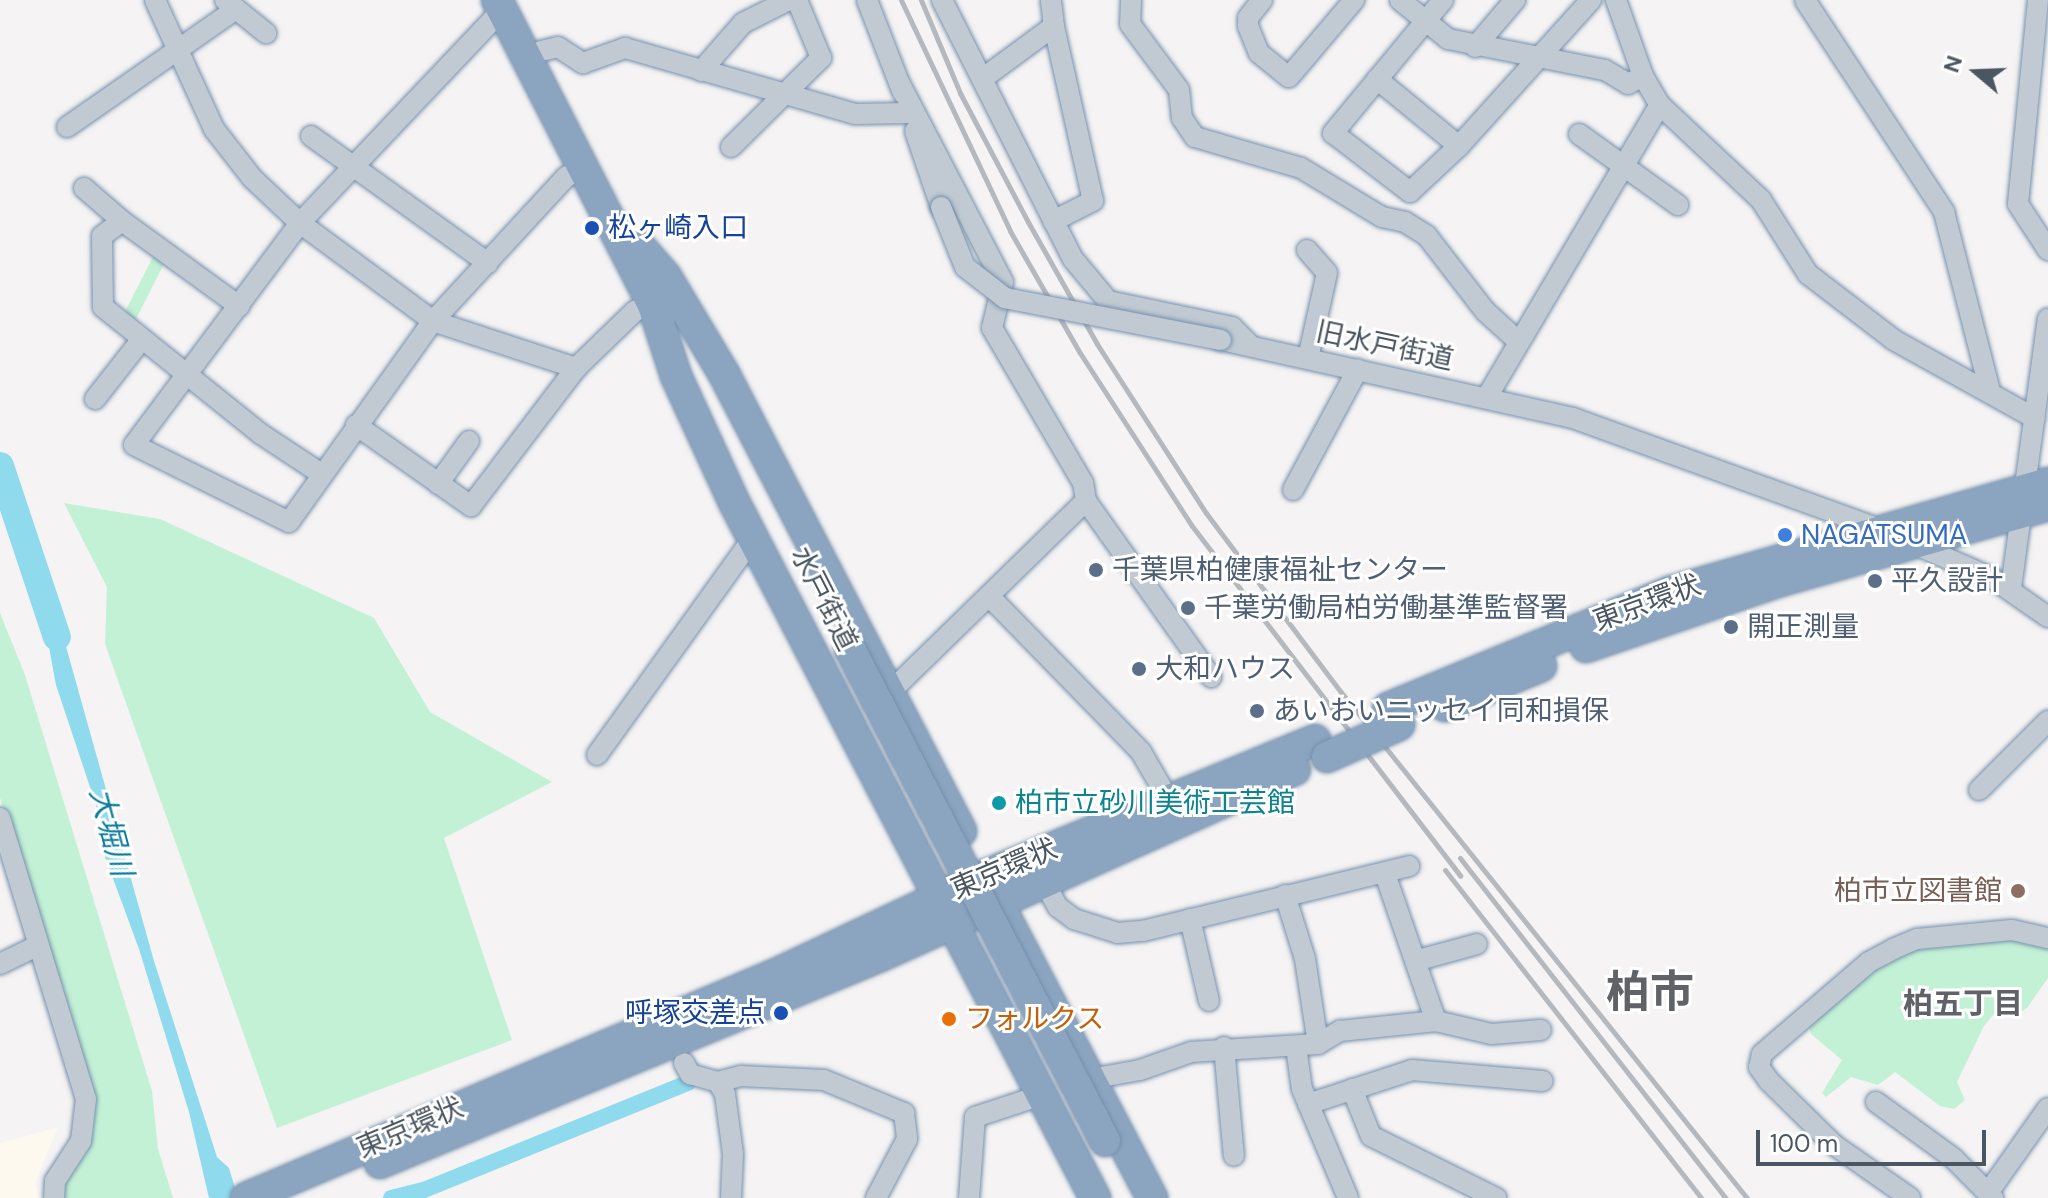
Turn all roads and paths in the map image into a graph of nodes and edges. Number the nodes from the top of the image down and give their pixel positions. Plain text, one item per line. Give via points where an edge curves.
1 (155, 0) edge
2 (789, 0) edge
3 (797, 0) edge
4 (867, 0) edge
5 (942, 0) edge
6 (1051, 0) edge
7 (1131, 0) edge
8 (1262, 0) edge
9 (1354, 0) edge
10 (1400, 0) edge
11 (1443, 0) edge
12 (1515, 0) edge
13 (1591, 0) edge
14 (1616, 0) edge
15 (1805, 0) edge
16 (2038, 0) edge
17 (503, 4) edge
18 (231, 5) edge
19 (1426, 20) junction
20 (1054, 26) junction
21 (266, 33) dead end
22 (1475, 47) junction
23 (176, 49) junction
24 (541, 51) junction
25 (1536, 58) junction
26 (701, 71) junction
27 (1643, 76) junction
28 (982, 79) junction
29 (1377, 79) junction
30 (899, 82) junction
31 (787, 92) junction
32 (1660, 105) junction
33 (909, 113) junction
34 (67, 127) dead end
35 (1579, 134) dead end
36 (311, 136) dead end
37 (1459, 146) junction
38 (731, 147) dead end
39 (356, 166) junction
40 (583, 167) junction
41 (1622, 169) junction
42 (84, 188) dead end
43 (1678, 205) dead end
44 (122, 221) junction
45 (1053, 221) junction
46 (300, 223) junction
47 (641, 248) junction
48 (1307, 250) dead end
49 (2048, 250) edge
50 (488, 263) junction
51 (652, 302) junction
52 (239, 306) junction
53 (2048, 319) edge
54 (433, 321) junction
55 (142, 339) junction
56 (1518, 341) junction
57 (1250, 345) junction
58 (1308, 358) junction
59 (576, 368) junction
60 (1358, 369) junction
61 (187, 375) junction
62 (1990, 391) junction
63 (1487, 397) junction
64 (95, 399) dead end
65 (2035, 418) junction
66 (356, 425) junction
67 (469, 441) dead end
68 (320, 473) junction
69 (438, 484) junction
70 (1293, 490) dead end
71 (2036, 498) edge
72 (1086, 501) junction
73 (1880, 529) junction
74 (753, 538) junction
75 (1912, 543) junction
76 (2011, 588) junction
77 (989, 596) junction
78 (2048, 617) edge
79 (842, 654) junction
80 (1211, 677) dead end
81 (890, 692) junction
82 (1394, 717) junction
83 (2048, 721) edge
84 (597, 755) dead end
85 (1979, 790) dead end
86 (1174, 810) junction
87 (0, 818) edge
88 (1409, 866) dead end
89 (1385, 874) junction
90 (1045, 883) junction
91 (991, 890) junction
92 (1285, 895) junction
93 (947, 910) junction
94 (1190, 919) junction
95 (2048, 938) edge
96 (1477, 944) dead end
97 (37, 946) junction
98 (1415, 961) junction
99 (0, 964) edge
100 (1209, 1001) dead end
101 (1436, 1021) junction
102 (1541, 1030) dead end
103 (1318, 1044) junction
104 (1224, 1047) junction
105 (1296, 1047) junction
106 (684, 1063) dead end
107 (1090, 1079) junction
108 (1543, 1081) dead end
109 (718, 1082) junction
110 (1352, 1089) junction
111 (1042, 1095) junction
112 (1876, 1102) dead end
113 (1308, 1104) junction
114 (2048, 1108) edge
115 (1097, 1145) junction
116 (1234, 1156) dead end
117 (1991, 1194) edge
118 (270, 1195) edge
119 (54, 1198) edge
120 (731, 1198) edge
121 (876, 1198) edge
122 (969, 1198) edge
123 (1095, 1198) edge
124 (1115, 1198) edge
125 (1134, 1198) edge
126 (1152, 1198) edge
127 (1348, 1198) edge
128 (1496, 1198) edge
129 (1910, 1198) edge

1 - 23 street
2 - 26 street via 743,23
3 - 31 street via 821,58
4 - 30 street, 旧水戸街道
5 - 28 street
6 - 20 street
7 - 56 street via 1130,24 1179,90 1182,118 1195,137 1301,168 1382,217 1405,222 1427,236 1485,311
8 - 9 street via 1248,26 1259,53 1289,77
10 - 19 street
11 - 19 street
12 - 22 street
13 - 25 street
14 - 27 street
15 - 62 street via 1944,212
16 - 49 street via 2018,204
17 - 24 highway, 水戸街道
17 - 39 street
17 - 40 highway, 水戸街道
18 - 21 street
18 - 23 street
19 - 22 street via 1448,39
19 - 29 street
20 - 28 street
20 - 45 street via 1093,201
22 - 25 street
23 - 34 street
23 - 46 street via 214,129 252,178
24 - 26 street via 558,47 583,63 625,48
24 - 47 highway, 水戸街道
25 - 27 street via 1605,70 1628,84
25 - 37 street
26 - 31 street
27 - 32 street
28 - 45 street
29 - 37 street
29 - 37 street via 1333,133 1350,151 1410,192
30 - 33 street, 旧水戸街道
30 - 72 street via 1003,282 992,328 1083,483
31 - 33 street via 855,114
31 - 38 street
32 - 41 street
32 - 62 street via 1761,200 1808,274 1894,340
33 - 57 street, 旧水戸街道, bridge via 965,267 1005,298
35 - 41 street
36 - 39 street
39 - 46 street
39 - 50 street
40 - 50 street via 566,177
40 - 51 highway, 水戸街道
41 - 43 street
41 - 56 street
42 - 44 street
44 - 52 street
44 - 55 street via 102,236 103,307
45 - 57 street via 1073,259 1116,306 1232,327
46 - 52 street
46 - 54 street
47 - 79 highway, 水戸街道
47 - 81 highway via 666,277 724,374
48 - 58 street via 1327,273
50 - 54 street
51 - 59 street via 635,311
51 - 74 highway via 676,376
51 - 79 highway, 水戸街道
52 - 61 street
53 - 65 street
54 - 59 street
54 - 66 street
55 - 61 street
55 - 64 street
56 - 63 street
57 - 58 street, 旧水戸街道
58 - 60 street, 旧水戸街道
59 - 69 street via 471,506
60 - 63 street, 旧水戸街道
60 - 70 street
61 - 68 street
61 - 68 street via 134,445 289,522
62 - 65 street
63 - 73 street, 旧水戸街道 via 1658,445
65 - 71 street
66 - 68 street
66 - 69 street
67 - 69 street
71 - 73 highway, 東京環状
71 - 75 highway, 東京環状
71 - 76 street
72 - 77 street
72 - 80 street
73 - 75 street, 旧水戸街道
73 - 82 highway, 東京環状 via 1670,592
74 - 84 street
74 - 93 highway
75 - 76 street, 旧水戸街道
75 - 82 highway, 東京環状 via 1603,640
76 - 78 street, 旧水戸街道
77 - 81 street
77 - 86 street via 1141,752
79 - 115 highway, 水戸街道
81 - 91 highway
82 - 86 highway, 東京環状, bridge
83 - 85 street
86 - 90 highway, 東京環状
86 - 91 highway, 東京環状
87 - 97 street
88 - 89 street
89 - 92 street
89 - 98 street
90 - 91 highway, 東京環状
90 - 94 street via 1058,907 1094,929 1143,931
91 - 93 highway, 東京環状
91 - 107 highway
92 - 94 street
92 - 103 street via 1305,959
93 - 111 highway
93 - 118 highway, 東京環状
94 - 100 street
95 - 129 street via 2012,930 1917,939 1869,962 1762,1054 1759,1067 1769,1081 1833,1144
96 - 98 street
97 - 99 street
97 - 119 street via 86,1099 81,1141 55,1181
98 - 101 street
101 - 102 street via 1492,1034
101 - 103 street via 1340,1031
103 - 105 street
104 - 105 street
104 - 107 street
104 - 116 street
105 - 113 street
106 - 109 street via 690,1074
107 - 126 highway
108 - 110 street via 1412,1070
109 - 120 street via 727,1103
109 - 121 street via 741,1076 824,1080 904,1113 907,1139
110 - 113 street
110 - 128 street via 1371,1136
111 - 122 street via 975,1117
111 - 123 highway
112 - 117 street
113 - 127 street
114 - 117 street
115 - 124 highway, 水戸街道
115 - 125 highway, 水戸街道

